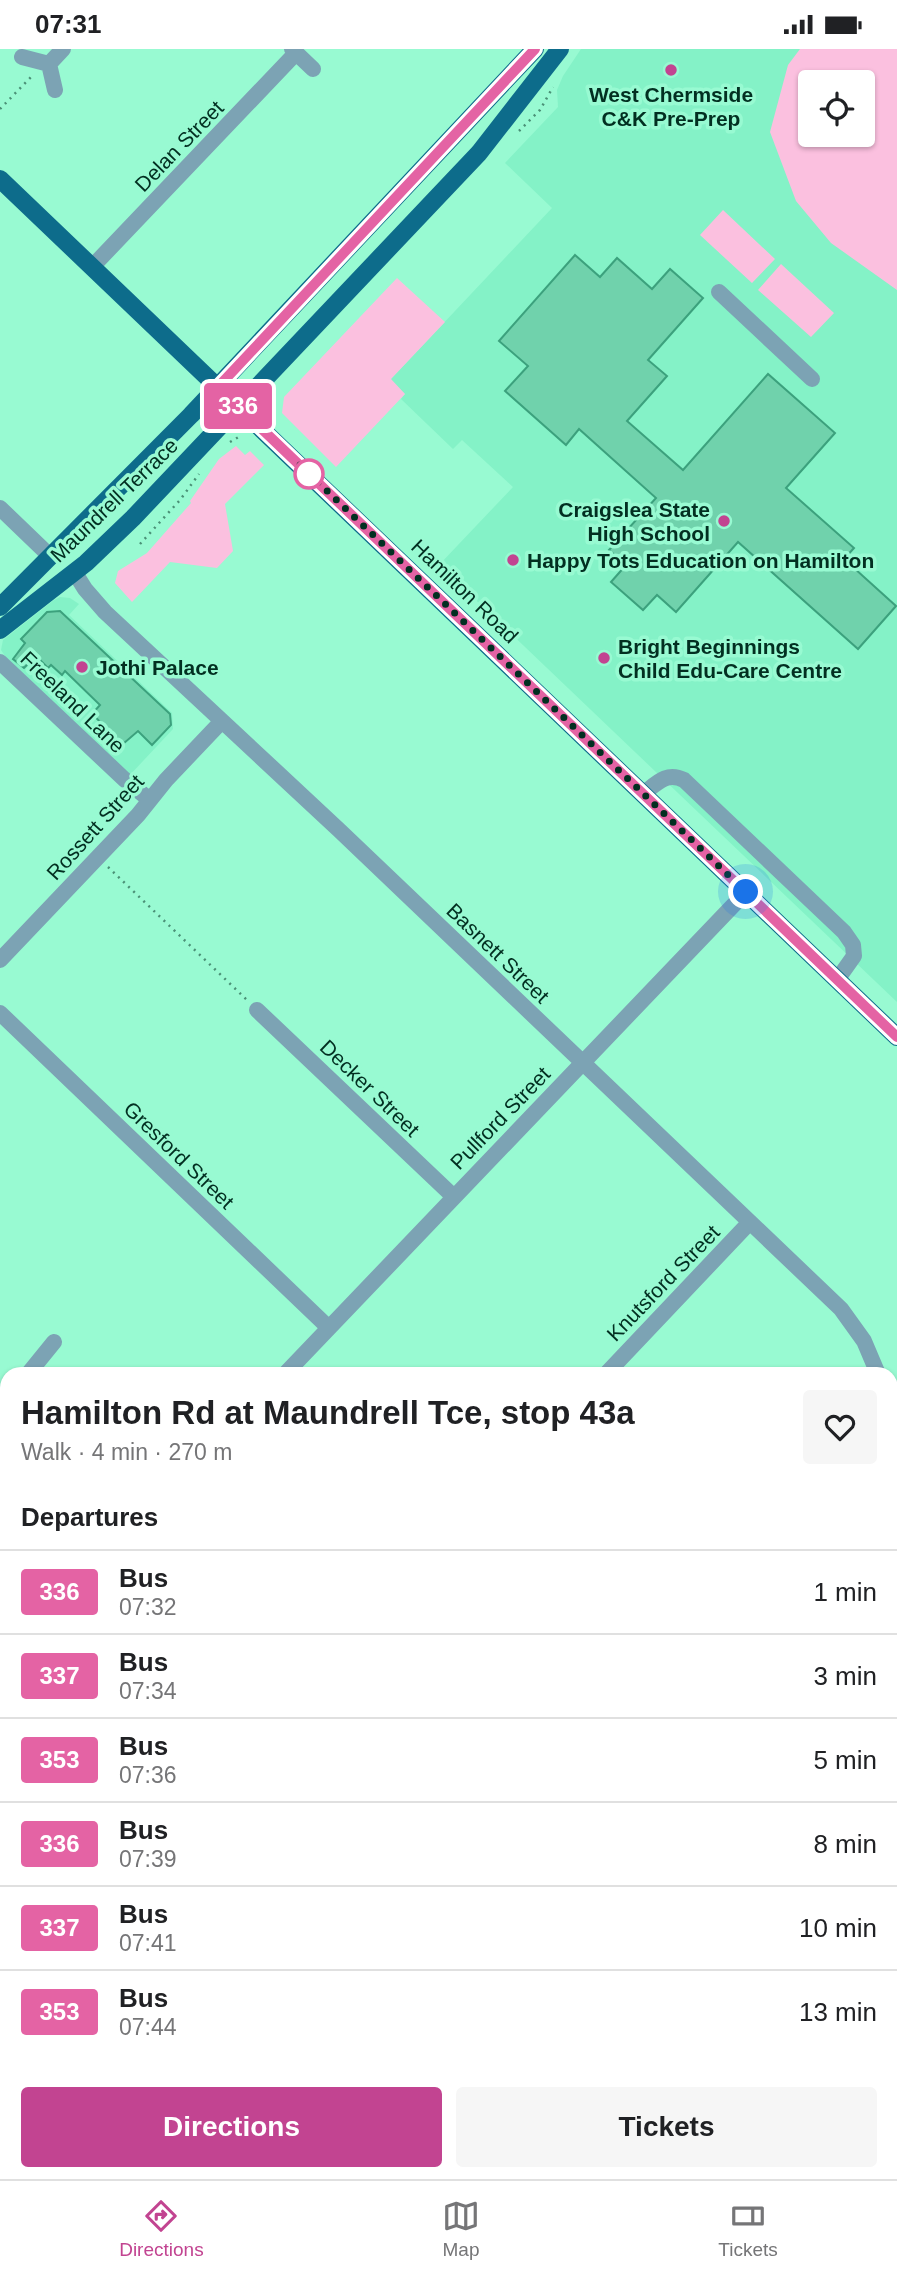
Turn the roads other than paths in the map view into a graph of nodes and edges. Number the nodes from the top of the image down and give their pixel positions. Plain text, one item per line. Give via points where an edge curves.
1 (63, 49) edge
2 (535, 49) edge
3 (560, 49) edge
4 (294, 51) edge
5 (22, 57) dead end
6 (49, 64) junction
7 (313, 69) dead end
8 (55, 90) dead end
9 (0, 179) edge
10 (92, 267) junction
11 (719, 292) dead end
12 (811, 379) dead end
13 (218, 387) junction
14 (239, 407) junction
15 (0, 508) edge
16 (51, 557) junction
17 (75, 573) junction
18 (0, 607) edge
19 (0, 630) edge
20 (0, 662) edge
21 (222, 721) junction
22 (643, 794) junction
23 (150, 800) junction
24 (746, 892) junction
25 (0, 960) edge
26 (837, 980) junction
27 (257, 1010) road end
28 (0, 1013) edge
29 (897, 1037) edge
30 (582, 1063) junction
31 (453, 1197) junction
32 (750, 1222) junction
33 (329, 1328) junction
34 (54, 1342) dead end
35 (34, 1367) edge
36 (292, 1367) edge
37 (613, 1367) edge
38 (875, 1367) edge

1 - 6 street
2 - 13 main road, Maundrell Terrace
3 - 14 main road, Maundrell Terrace via 479,153
4 - 7 street, Delan Street
4 - 10 street, Delan Street
5 - 6 street
6 - 8 street
9 - 10 main road, Hamilton Road
10 - 13 main road, Hamilton Road
11 - 12 street
13 - 14 main road, Hamilton Road
13 - 16 main road, Maundrell Terrace
14 - 17 main road, Maundrell Terrace
14 - 22 main road, Hamilton Road
15 - 16 street
16 - 18 main road, Maundrell Terrace
17 - 19 main road, Maundrell Terrace
17 - 21 street, Basnett Street via 105,612
20 - 23 street, Freeland Lane
21 - 23 street, Rossett Street
21 - 30 street, Basnett Street
22 - 24 main road, Hamilton Road
22 - 26 street via 665,777 684,780 806,895 853,944 854,956
23 - 25 street, Rossett Street
24 - 26 main road, Hamilton Road
24 - 30 street, Pullford Street
26 - 29 main road, Hamilton Road
27 - 31 street, Decker Street
28 - 33 street, Gresford Street
30 - 31 street, Pullford Street
30 - 32 street, Basnett Street
31 - 33 street, Pullford Street
32 - 37 street, Knutsford Street
32 - 38 street, Basnett Street via 851,1321
33 - 36 street, Pullford Street
34 - 35 street

